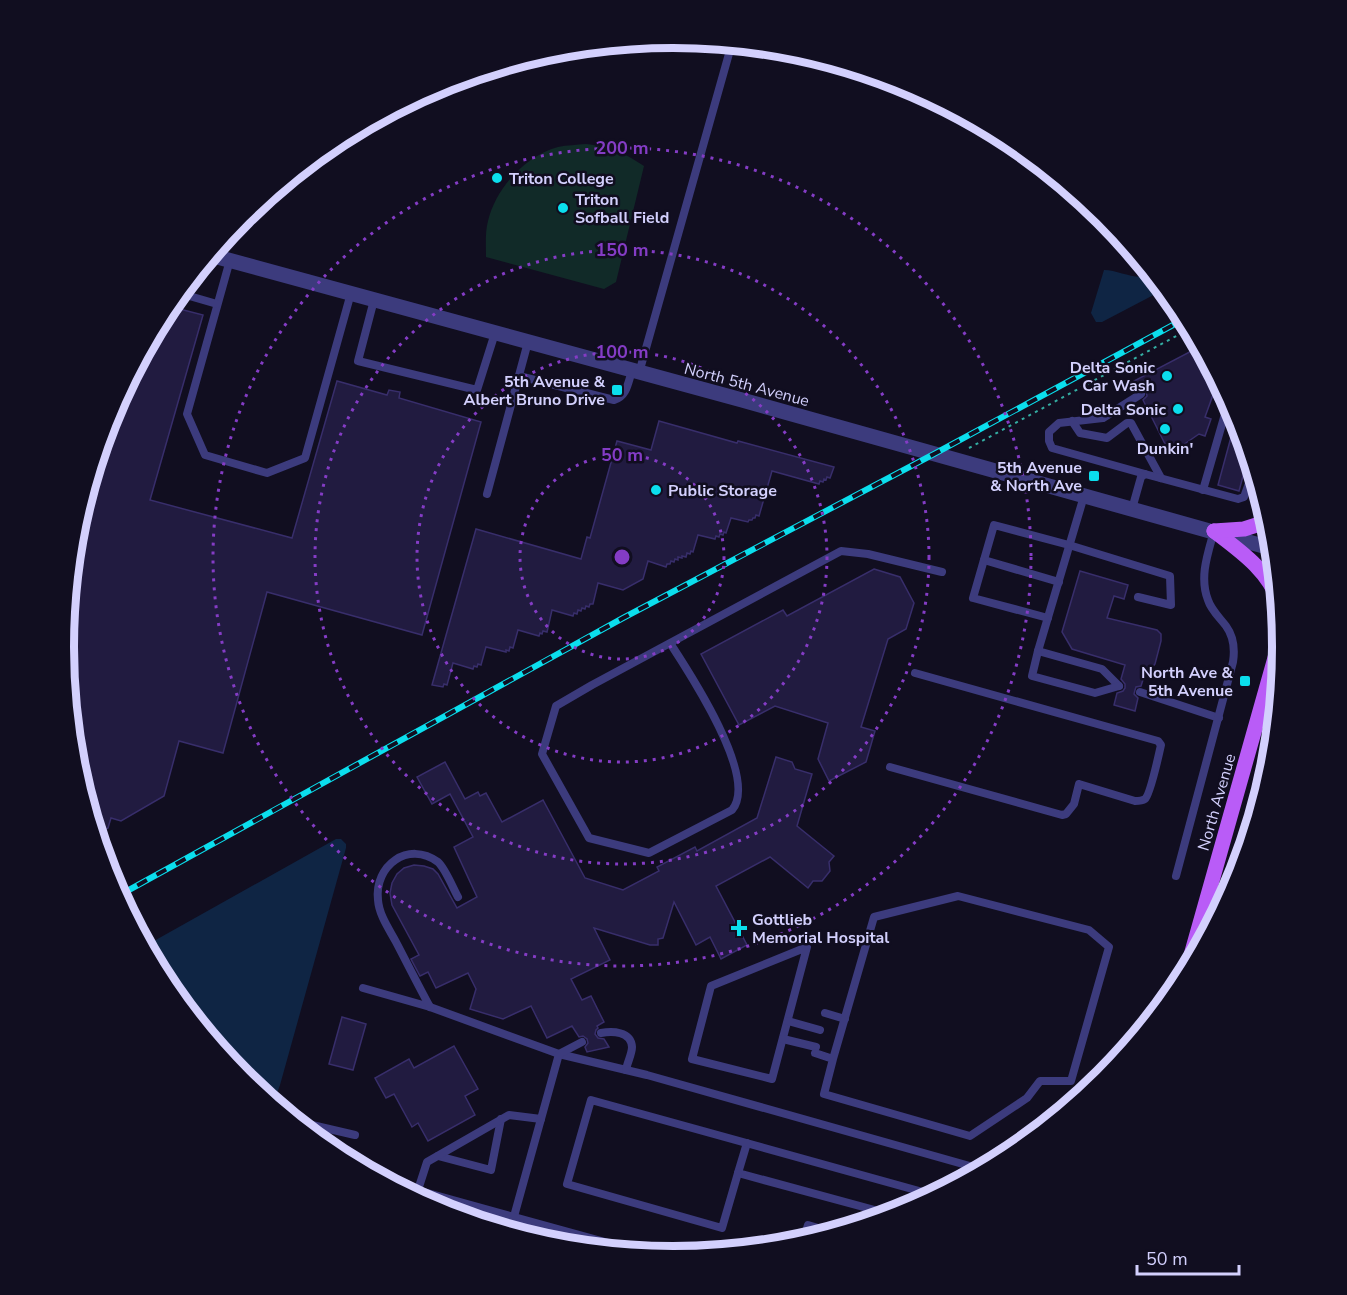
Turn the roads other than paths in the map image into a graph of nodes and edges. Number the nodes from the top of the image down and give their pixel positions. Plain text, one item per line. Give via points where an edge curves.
1 (730, 51) edge
2 (219, 257) edge
3 (230, 260) junction
4 (351, 293) junction
5 (189, 296) edge
6 (374, 300) junction
7 (217, 304) junction
8 (495, 333) junction
9 (528, 342) junction
10 (635, 372) junction
11 (519, 376) junction
12 (1141, 394) dead end
13 (1225, 414) edge
14 (1072, 421) junction
15 (1145, 474) junction
16 (1161, 478) junction
17 (1250, 481) edge
18 (1203, 490) junction
19 (487, 494) dead end
20 (1084, 496) junction
21 (1132, 509) junction
22 (1260, 524) edge
23 (1214, 531) junction
24 (1069, 545) junction
25 (1264, 546) edge
26 (984, 560) junction
27 (942, 572) dead end
28 (1059, 582) junction
29 (1269, 582) edge
30 (1138, 597) dead end
31 (1048, 618) junction
32 (670, 643) junction
33 (1038, 651) junction
34 (1273, 667) edge
35 (915, 673) dead end
36 (1140, 692) dead end
37 (1219, 718) junction
38 (890, 767) dead end
39 (1176, 876) dead end
40 (458, 897) dead end
41 (1194, 946) edge
42 (363, 988) dead end
43 (430, 1007) junction
44 (825, 1013) dead end
45 (845, 1018) junction
46 (788, 1021) junction
47 (820, 1030) dead end
48 (601, 1033) dead end
49 (783, 1039) junction
50 (582, 1042) dead end
51 (559, 1054) junction
52 (833, 1059) junction
53 (626, 1070) junction
54 (501, 1119) junction
55 (541, 1119) junction
56 (312, 1125) edge
57 (355, 1135) dead end
58 (747, 1143) junction
59 (438, 1156) junction
60 (973, 1167) edge
61 (738, 1173) junction
62 (418, 1190) edge
63 (923, 1192) edge
64 (877, 1211) edge
65 (511, 1225) edge
66 (821, 1229) edge
67 (806, 1232) edge

1 - 10 lane
2 - 3 street, North 5th Avenue
3 - 4 street, North 5th Avenue
3 - 7 lane
4 - 6 street, North 5th Avenue
4 - 7 lane via 305,458 267,473 205,455 187,414
5 - 7 lane
6 - 8 street, North 5th Avenue
6 - 8 lane via 358,361 477,390
8 - 9 street, North 5th Avenue
9 - 10 street, North 5th Avenue
9 - 11 lane
10 - 11 lane via 625,393 614,400
10 - 20 street, North 5th Avenue
11 - 19 lane
12 - 14 lane via 1103,418
13 - 18 lane
14 - 15 lane via 1059,423 1049,432 1052,448
14 - 16 lane via 1080,433 1107,438 1131,423
15 - 16 lane
15 - 21 lane
16 - 18 lane
17 - 18 lane via 1244,497 1238,499
20 - 21 street, North 5th Avenue
20 - 24 lane
21 - 23 street, North 5th Avenue
22 - 23 main road
23 - 25 street, North 5th Avenue
23 - 29 main road via 1245,554
23 - 37 lane via 1204,569 1205,590 1230,633 1234,652
24 - 26 lane via 994,525
24 - 28 lane
24 - 30 lane via 1170,576 1171,605
26 - 28 lane
26 - 31 lane via 973,598
27 - 32 lane via 841,550
28 - 31 lane
31 - 33 lane
32 - 32 lane via 556,706 542,754 589,838 649,854 736,805 738,777 732,756
33 - 33 lane via 1032,676 1095,693 1119,686 1102,669
34 - 41 main road, North Avenue
35 - 38 lane via 1158,741 1161,746 1154,774 1143,801 1080,784 1074,804 1062,814
36 - 37 lane
37 - 39 lane
40 - 43 lane via 440,863 431,858 413,854 398,858 380,876 378,902 383,918
42 - 43 lane
43 - 51 lane
44 - 45 lane
45 - 52 lane
45 - 52 lane via 874,916 958,896 1089,930 1108,947 1071,1081 1040,1081 1027,1098 970,1136 824,1094
46 - 47 lane
46 - 49 lane
46 - 49 lane via 807,946 711,986 692,1059 771,1079
48 - 53 lane via 613,1031 629,1038 632,1046
49 - 52 lane
50 - 51 lane
51 - 53 lane
51 - 55 lane
53 - 60 lane
54 - 55 lane via 509,1114
54 - 59 lane
54 - 59 lane via 491,1170
55 - 65 lane
56 - 57 lane
58 - 61 lane
58 - 61 lane via 591,1100 567,1184 723,1228
58 - 63 lane
59 - 62 lane via 427,1162
61 - 64 lane
66 - 67 lane via 808,1225

